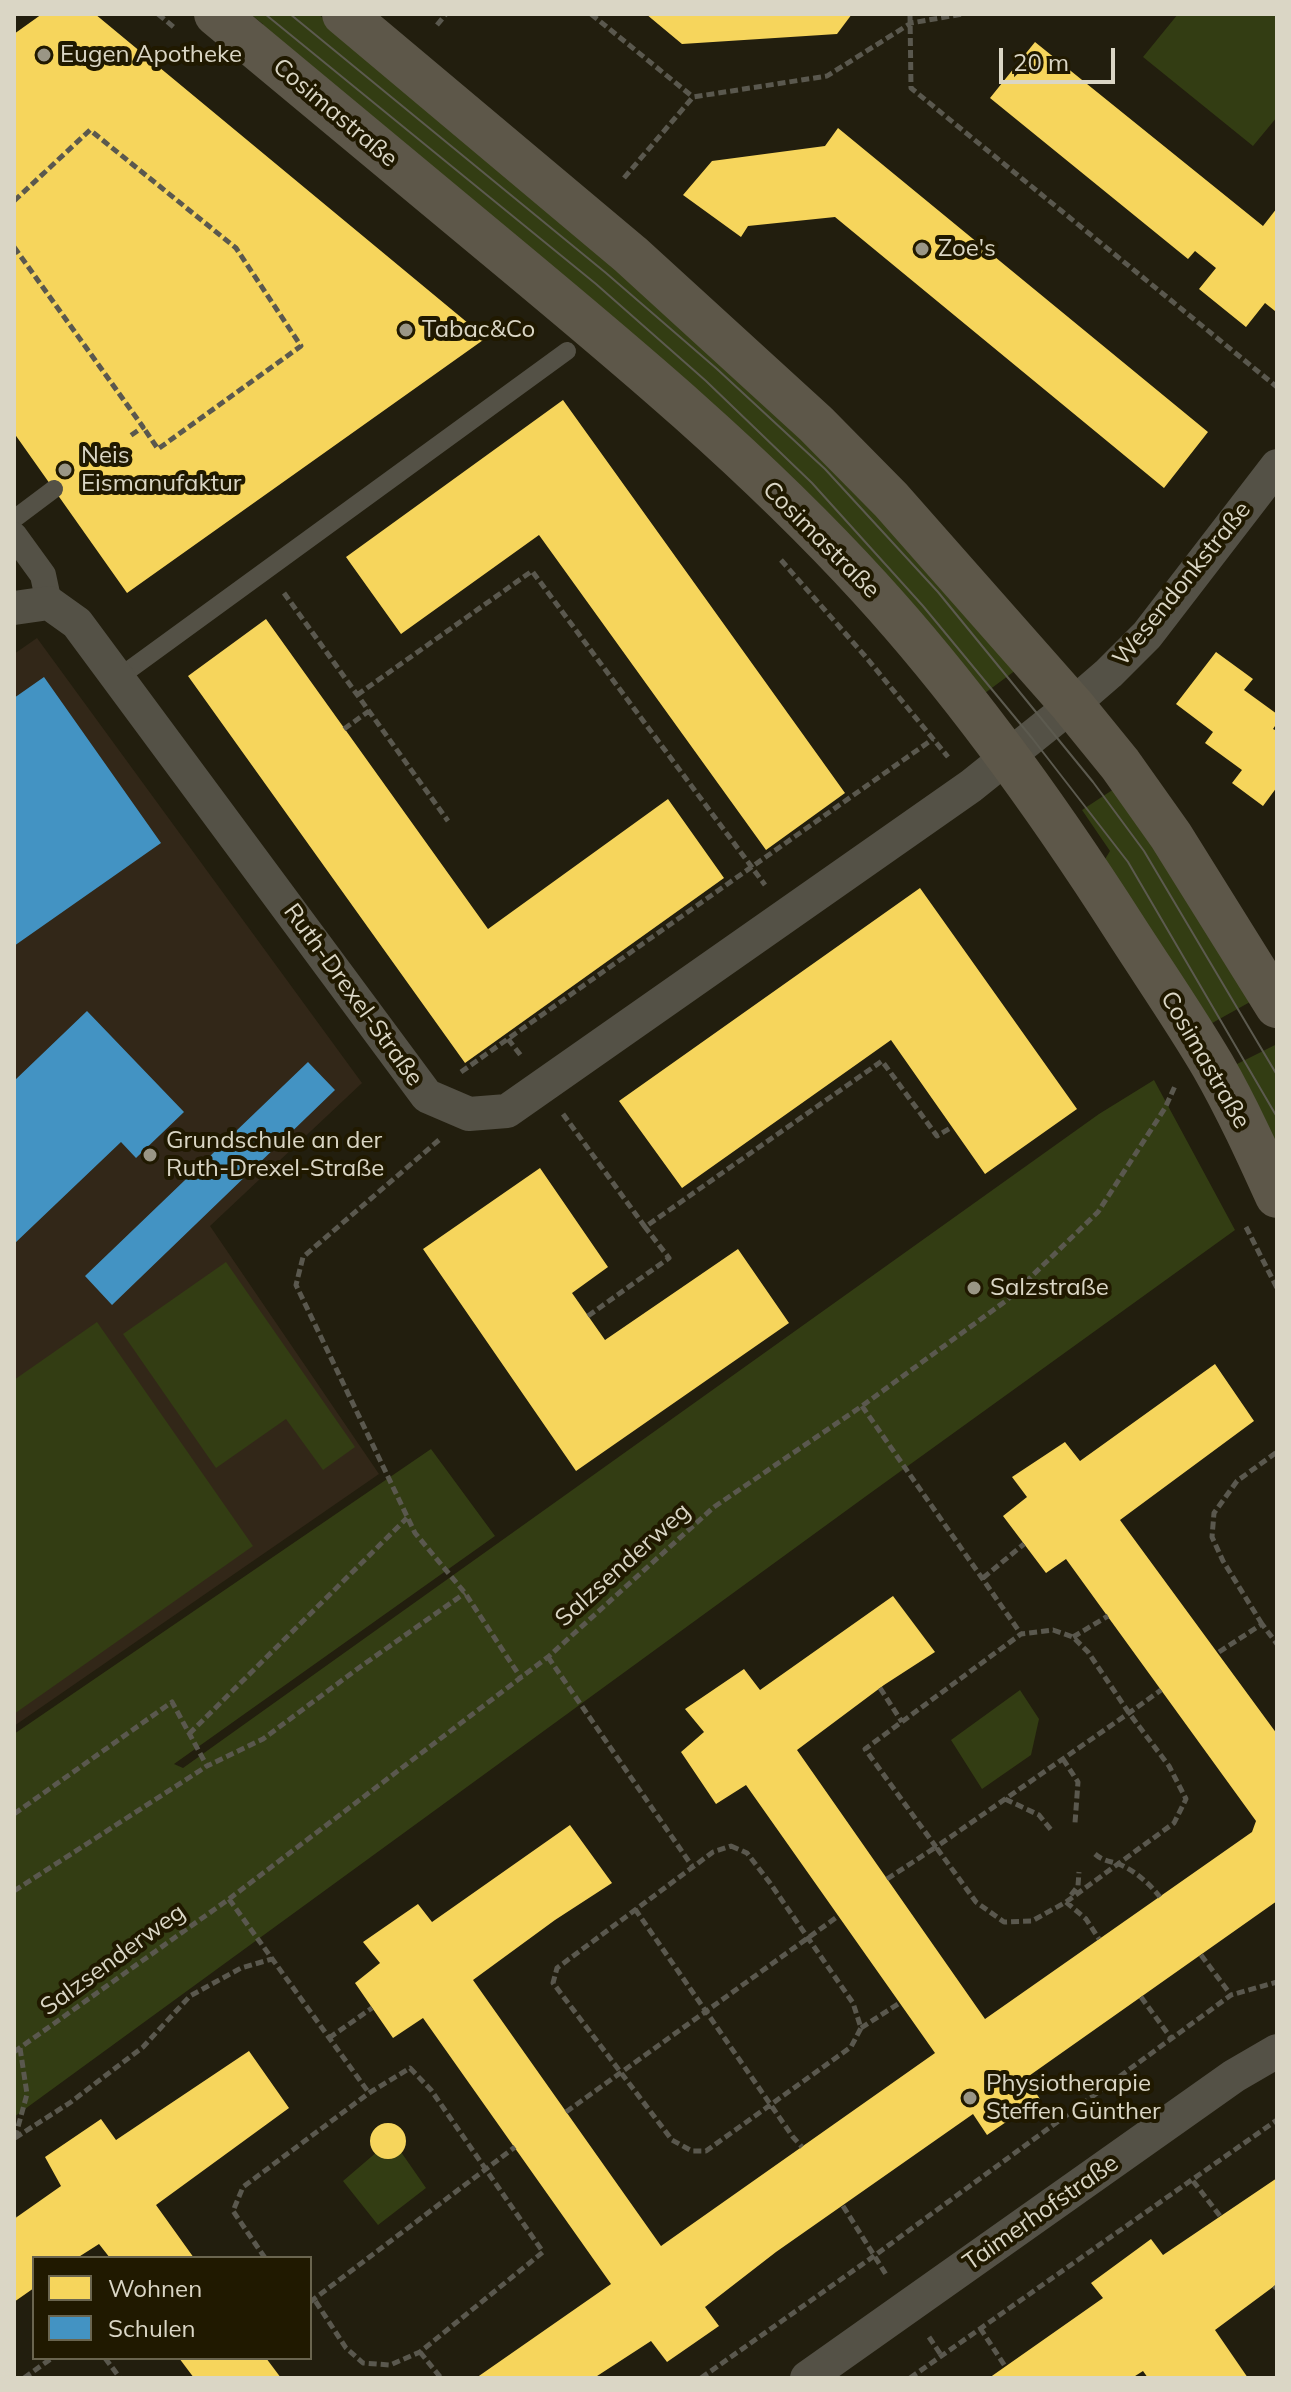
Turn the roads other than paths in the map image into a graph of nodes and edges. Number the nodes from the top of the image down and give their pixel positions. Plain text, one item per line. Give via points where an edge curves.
1 (344, 14) edge
2 (199, 24) edge
3 (567, 351) dead end
4 (1277, 466) edge
5 (54, 489) dead end
6 (14, 519) edge
7 (14, 535) edge
8 (49, 603) junction
9 (14, 608) edge
10 (118, 678) junction
11 (1072, 705) junction
12 (1008, 758) junction
13 (1277, 1006) edge
14 (1259, 1207) edge
15 (1277, 2051) edge
16 (807, 2378) edge

1 - 11 main road via 631,255 816,424 891,500
2 - 12 main road, Cosimastraße via 607,339 680,402 870,588
3 - 10 lane
4 - 11 street, Wesendonkstraße via 1147,635
5 - 6 lane
7 - 8 street via 43,575
8 - 9 street
8 - 10 street, Ruth-Drexel-Straße via 77,623
10 - 12 street, Ruth-Drexel-Straße via 427,1096 469,1114 507,1111
11 - 12 street, Wesendonkstraße
11 - 13 main road via 1171,836
12 - 14 main road, Cosimastraße via 1211,1063 1242,1121
15 - 16 street, Taimerhofstraße via 1234,2076

